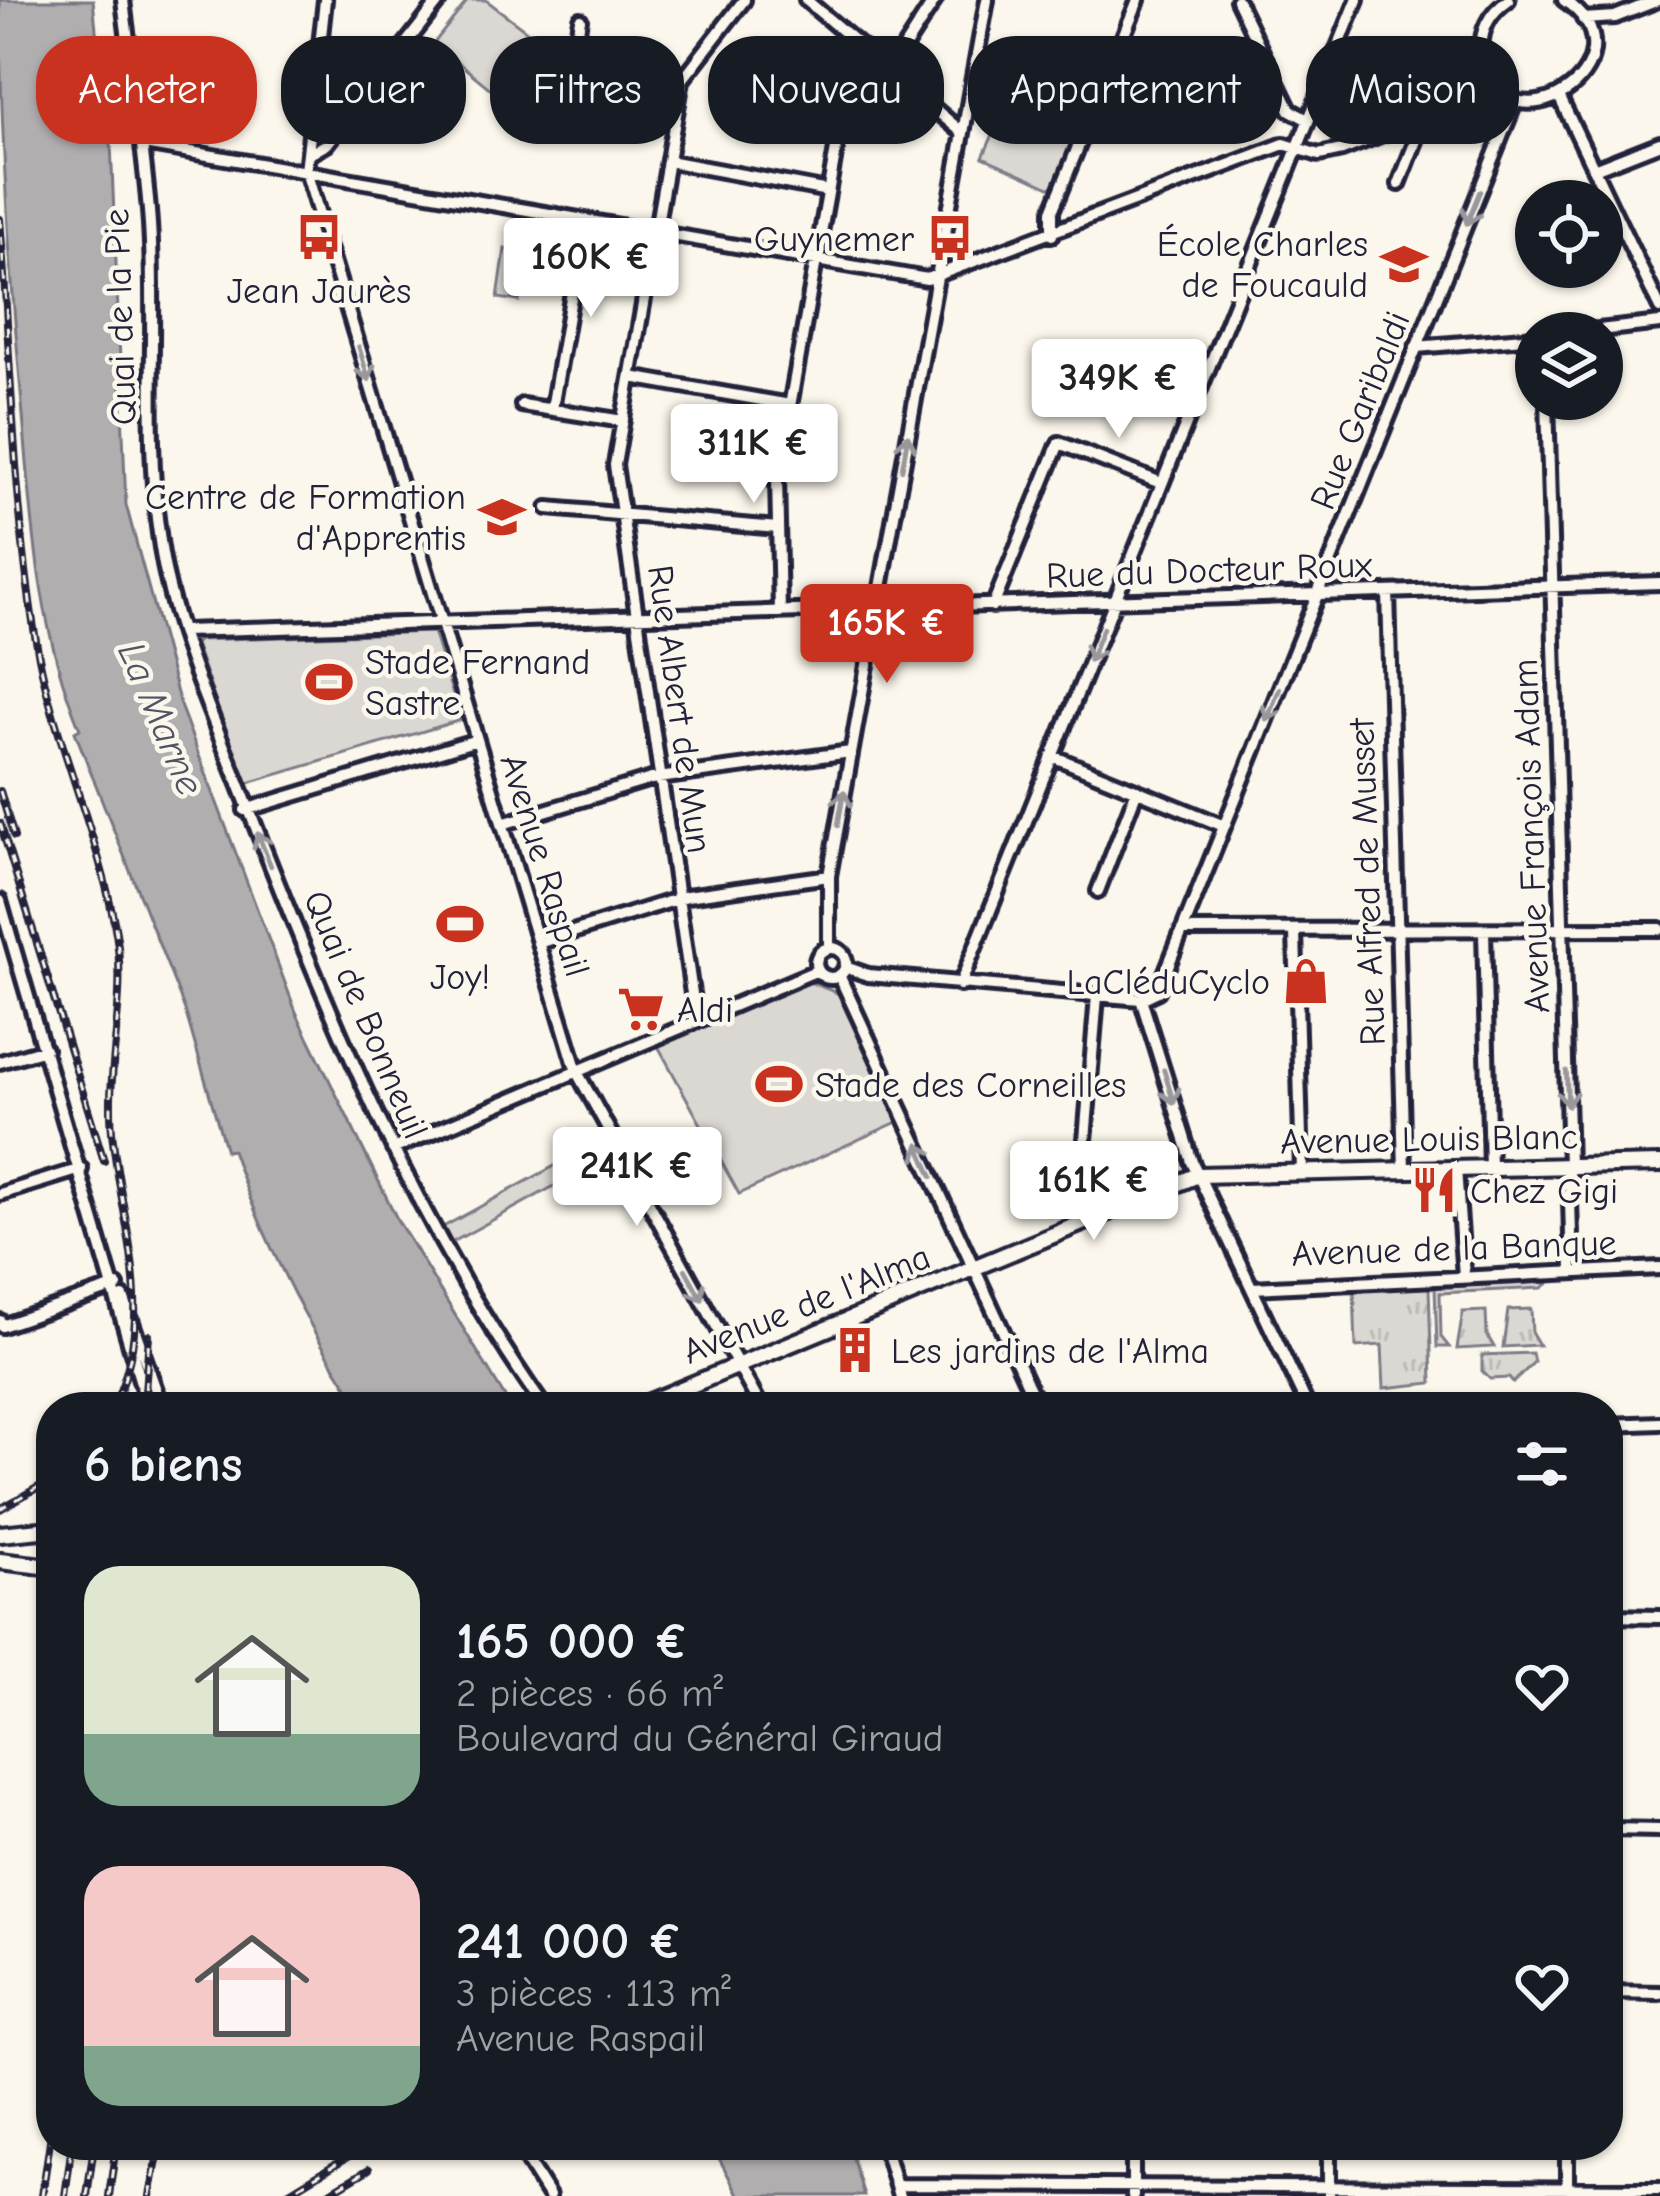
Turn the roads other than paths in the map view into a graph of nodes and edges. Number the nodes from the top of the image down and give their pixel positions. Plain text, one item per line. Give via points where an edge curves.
1 (123, 0) edge
2 (325, 0) edge
3 (440, 0) edge
4 (744, 0) edge
5 (806, 0) edge
6 (935, 0) edge
7 (987, 0) edge
8 (1138, 0) edge
9 (1237, 0) edge
10 (1357, 0) edge
11 (1508, 0) edge
12 (1564, 0) edge
13 (1658, 0) edge
14 (580, 19) dead end
15 (1583, 19) junction
16 (128, 36) edge
17 (577, 36) edge
18 (848, 36) edge
19 (912, 36) edge
20 (1342, 36) edge
21 (1483, 36) edge
22 (684, 78) edge
23 (1560, 98) junction
24 (1519, 100) edge
25 (1306, 113) edge
26 (944, 117) edge
27 (1306, 124) edge
28 (963, 133) junction
29 (1660, 143) edge
30 (145, 144) joint
31 (671, 144) edge
32 (836, 144) edge
33 (1358, 144) edge
34 (1414, 144) edge
35 (1498, 144) edge
36 (1299, 148) junction
37 (308, 155) junction
38 (668, 161) junction
39 (1594, 169) junction
40 (306, 171) junction
41 (1399, 184) dead end
42 (828, 190) junction
43 (584, 222) junction
44 (656, 234) junction
45 (1052, 235) junction
46 (815, 261) junction
47 (936, 278) junction
48 (1660, 308) edge
49 (1660, 322) edge
50 (1623, 327) edge
51 (1515, 339) edge
52 (1416, 347) junction
53 (631, 377) junction
54 (522, 404) dead end
55 (790, 405) junction
56 (552, 409) junction
57 (1548, 420) edge
58 (623, 421) junction
59 (1161, 483) junction
60 (548, 508) dead end
61 (622, 514) junction
62 (778, 528) junction
63 (1660, 583) edge
64 (1553, 586) junction
65 (1388, 592) junction
66 (1316, 597) junction
67 (1113, 603) junction
68 (993, 606) junction
69 (878, 608) junction
70 (780, 612) junction
71 (637, 617) junction
72 (442, 623) junction
73 (184, 631) junction
74 (477, 740) junction
75 (851, 752) junction
76 (1052, 756) junction
77 (660, 778) junction
78 (1137, 790) junction
79 (247, 809) junction
80 (502, 824) junction
81 (1224, 826) junction
82 (829, 876) junction
83 (1098, 890) dead end
84 (677, 899) junction
85 (0, 901) edge
86 (3, 921) edge
87 (1660, 929) edge
88 (1182, 930) junction
89 (1562, 930) junction
90 (1398, 931) junction
91 (1484, 931) junction
92 (1295, 932) junction
93 (538, 943) junction
94 (829, 948) junction
95 (818, 970) junction
96 (842, 971) junction
97 (960, 985) junction
98 (1096, 996) junction
99 (1141, 999) junction
100 (696, 1022) junction
101 (45, 1048) junction
102 (0, 1062) edge
103 (577, 1072) junction
104 (1084, 1140) dead end
105 (393, 1149) junction
106 (1660, 1164) edge
107 (1569, 1166) junction
108 (1490, 1168) junction
109 (81, 1169) junction
110 (1456, 1169) junction
111 (1404, 1170) junction
112 (1302, 1171) junction
113 (1198, 1175) junction
114 (0, 1194) edge
115 (973, 1267) junction
116 (1660, 1268) edge
117 (1572, 1270) junction
118 (1464, 1276) junction
119 (117, 1286) junction
120 (1252, 1288) junction
121 (1, 1323) edge
122 (737, 1363) junction
123 (144, 1392) edge
124 (157, 1392) edge
125 (536, 1392) edge
126 (672, 1392) edge
127 (753, 1392) edge
128 (1031, 1392) edge
129 (1301, 1392) edge
130 (1660, 1423) edge
131 (1623, 1424) edge
132 (36, 1530) edge
133 (0, 1534) edge
134 (0, 1561) edge
135 (36, 1565) edge
136 (1623, 1616) edge
137 (1660, 1617) edge
138 (1623, 1829) edge
139 (1660, 1830) edge
140 (1623, 1992) edge
141 (1660, 1993) edge
142 (527, 2160) edge
143 (889, 2160) edge
144 (1133, 2160) edge
145 (1329, 2160) edge
146 (1567, 2160) edge
147 (1660, 2189) edge
148 (898, 2191) edge
149 (1133, 2191) edge
150 (1329, 2191) edge
151 (1567, 2192) edge
152 (549, 2196) edge

1 - 16 street, Quai de la Pie
2 - 37 street
3 - 37 street via 327,144
4 - 22 street, Rue Albert de Mun
5 - 18 street
6 - 19 street
7 - 28 street
8 - 45 street via 1052,212
9 - 25 street via 1290,110
10 - 20 street
11 - 21 street
12 - 15 street
13 - 15 street
14 - 17 street
15 - 23 street via 1590,56
23 - 24 street
23 - 39 street
26 - 28 street
27 - 36 street
28 - 47 street
29 - 39 street
30 - 40 street
30 - 73 street, Quai de la Pie via 154,497
31 - 38 street, Rue Albert de Mun
32 - 42 street
33 - 36 street via 1319,154
34 - 41 street
35 -> 52 street, Rue Garibaldi
36 - 45 street via 1284,144
36 - 59 street
37 - 40 street
38 - 42 street
38 - 44 street, Rue Albert de Mun
39 - 48 street
40 - 43 street
40 -> 72 street, Avenue Raspail
42 - 46 street
43 - 44 street
43 - 56 street
44 - 46 street
44 - 53 street, Rue Albert de Mun
45 - 47 street
46 - 47 street
46 - 55 street
69 -> 47 street
49 - 50 street
51 - 52 street
52 - 66 street, Rue Garibaldi
53 - 55 street
53 - 58 street, Rue Albert de Mun
54 - 56 street
55 - 62 street
56 - 58 street
57 - 64 street, Avenue François Adam
58 - 61 street, Rue Albert de Mun via 615,465
59 - 67 street
59 - 68 street via 1060,443
60 - 61 street
61 - 62 street
61 - 71 street, Rue Albert de Mun
62 - 70 street
63 - 64 street, Rue du Docteur Roux
64 - 65 street, Rue du Docteur Roux
64 - 89 street, Avenue François Adam
65 - 66 street, Rue du Docteur Roux
65 - 90 street, Rue Alfred de Musset
66 - 67 street, Rue du Docteur Roux
66 -> 81 street, Rue Garibaldi
67 - 68 street, Rue du Docteur Roux
67 -> 76 street
68 - 69 street, Rue du Docteur Roux
69 - 70 street, Rue du Docteur Roux
69 - 75 street
70 - 71 street, Rue du Docteur Roux
71 - 72 street, Rue du Docteur Roux
71 - 77 street, Rue Albert de Mun
72 - 73 street, Rue du Docteur Roux
72 - 74 street, Avenue Raspail
73 - 79 street, Quai de Bonneuil
74 - 79 street
74 - 80 street, Avenue Raspail
75 - 77 street
82 -> 75 street
76 - 78 street
76 - 97 street
77 - 80 street
77 - 84 street, Rue Albert de Mun
78 - 81 street
78 - 83 street
105 -> 79 street, Quai de Bonneuil
80 - 93 street, Avenue Raspail
81 - 88 street, Rue Garibaldi
82 - 84 street
82 - 94 street
84 - 93 street
84 - 100 street, Rue Albert de Mun
85 - 86 street
86 - 101 street
87 - 89 street
88 - 92 street
88 - 99 street, Rue Garibaldi via 1158,991
89 - 91 street
89 -> 107 street, Avenue François Adam
90 - 91 street
90 - 92 street
90 - 111 street, Rue Alfred de Musset
91 - 108 street
92 - 112 street
93 - 103 street, Avenue Raspail
94 - 95 street via 818,956
94 - 96 street via 842,953
95 - 96 street
95 - 100 street
96 - 97 street
115 -> 96 street
97 - 98 street
98 - 99 street
98 - 104 street
99 -> 113 street
100 - 103 street
101 - 102 street
101 - 109 street
103 - 105 street
103 -> 122 street, Avenue Raspail
105 - 125 street, Quai de Bonneuil via 476,1309
106 - 107 main road, Avenue Louis Blanc
107 - 108 main road, Avenue Louis Blanc
107 - 117 street, Avenue François Adam
108 - 110 main road, Avenue Louis Blanc
109 - 114 street
109 - 119 street
110 - 111 main road, Avenue Louis Blanc
110 - 118 street
111 - 112 main road, Avenue Louis Blanc
112 - 113 main road, Avenue Louis Blanc
113 - 115 main road, Avenue de l'Alma
113 - 120 street
115 - 122 main road, Avenue de l'Alma
115 - 128 street
116 - 117 street, Avenue de la Banque
117 - 118 street, Avenue de la Banque
118 - 120 street, Avenue de la Banque
119 - 121 street
119 - 123 street
119 - 124 street
120 - 129 street
122 - 126 main road, Avenue de l'Alma
122 - 127 street, Avenue Raspail
130 - 131 street
132 - 133 main road
134 - 135 main road
136 - 137 street
138 - 139 street
140 - 141 street
142 - 152 street
143 - 148 street
144 - 149 street
145 - 150 street
146 - 151 street
147 - 151 street
148 - 149 street
149 - 150 street
150 - 151 street

